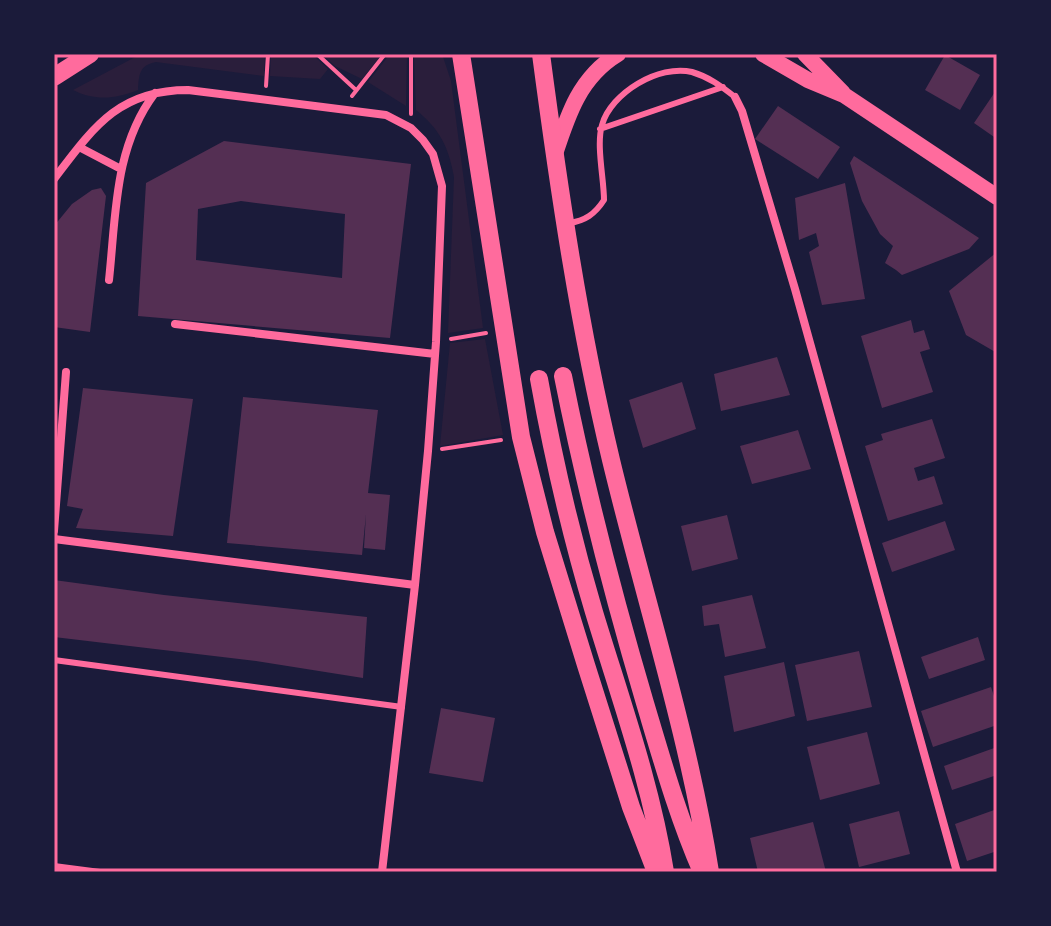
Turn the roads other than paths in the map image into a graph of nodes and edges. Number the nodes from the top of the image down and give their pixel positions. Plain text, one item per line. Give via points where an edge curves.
1 (90, 54) edge
2 (461, 54) edge
3 (541, 54) edge
4 (618, 54) edge
5 (752, 54) edge
6 (805, 54) edge
7 (768, 57) edge
8 (54, 77) edge
9 (723, 87) junction
10 (156, 92) junction
11 (844, 95) junction
12 (735, 97) joint
13 (600, 129) junction
14 (79, 147) junction
15 (555, 156) junction
16 (121, 169) junction
17 (54, 179) edge
18 (997, 197) edge
19 (566, 224) junction
20 (109, 280) dead end
21 (175, 324) dead end
22 (435, 354) junction
23 (66, 372) dead end
24 (563, 376) dead end
25 (539, 379) dead end
26 (54, 531) edge
27 (54, 539) edge
28 (415, 585) junction
29 (54, 660) edge
30 (402, 707) junction
31 (54, 866) edge
32 (100, 872) edge
33 (382, 872) edge
34 (656, 872) edge
35 (665, 872) edge
36 (702, 872) edge
37 (710, 872) edge
38 (957, 872) edge

1 - 8 main road
2 - 34 main road via 521,437 545,532
3 - 15 main road
4 - 15 main road via 596,70 575,99
5 - 7 main road
6 - 11 main road
7 - 11 main road
9 - 12 lane
9 - 13 lane
9 - 13 lane via 689,71 669,71 623,94 608,109
10 - 14 street via 121,105
10 - 16 street via 136,123
10 - 22 street via 188,90 386,115 411,128 433,154 442,186
11 - 18 main road
12 - 38 street via 795,289
13 - 19 lane via 604,200 582,222
14 - 16 street
14 - 17 street
15 - 19 main road
16 - 20 street
19 - 37 main road via 608,443 672,691
21 - 22 street
22 - 28 street
23 - 26 street
24 - 36 main road via 622,624 673,798
25 - 35 main road via 577,556 650,796
27 - 28 street
28 - 30 street
29 - 30 lane
30 - 33 street
31 - 32 lane

